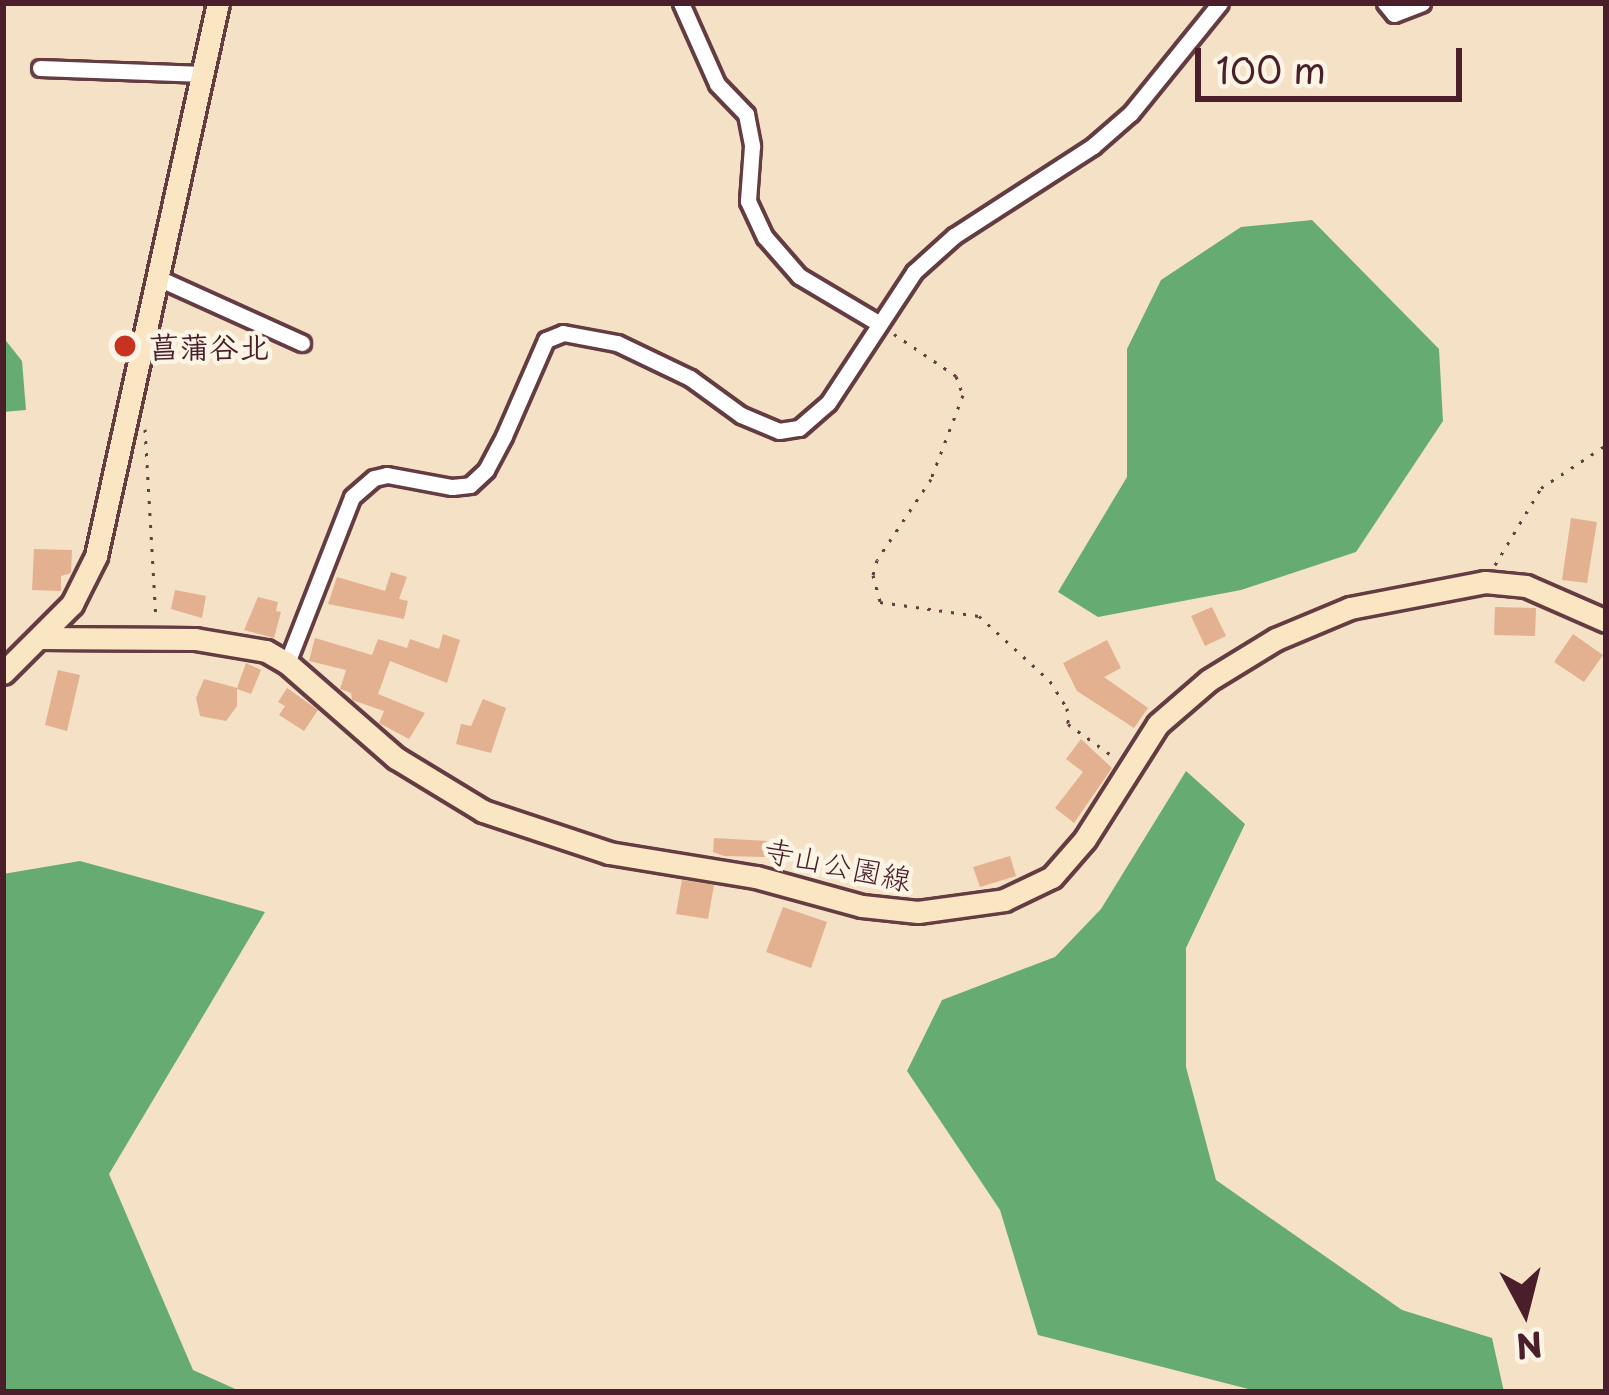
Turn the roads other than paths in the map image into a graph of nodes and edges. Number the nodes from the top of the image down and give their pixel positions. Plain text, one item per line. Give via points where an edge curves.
1 (218, 3) edge
2 (681, 3) edge
3 (1220, 3) edge
4 (1385, 3) edge
5 (1422, 3) edge
6 (40, 68) dead end
7 (203, 74) junction
8 (158, 278) junction
9 (878, 323) junction
10 (302, 343) dead end
11 (1606, 621) edge
12 (39, 638) junction
13 (287, 663) junction
14 (3, 673) edge

1 - 7 main road
2 - 9 street via 717,84 746,114 748,201 765,237 799,276
3 - 9 street via 1131,112 1059,170 954,236 914,272
4 - 5 street via 1394,14
6 - 7 street
7 - 8 main road
8 - 10 street
8 - 12 main road via 96,556 72,604
9 - 13 street via 814,420 779,431 617,343 563,333 546,340 504,436 470,484 387,475 352,496
11 - 13 main road, 寺山公園線 via 1526,586 1485,583 1373,602 1276,638 1174,708 1052,877 973,908 899,911 609,853 483,811 396,758
12 - 13 main road, 寺山公園線 via 195,639 266,651
12 - 14 main road

